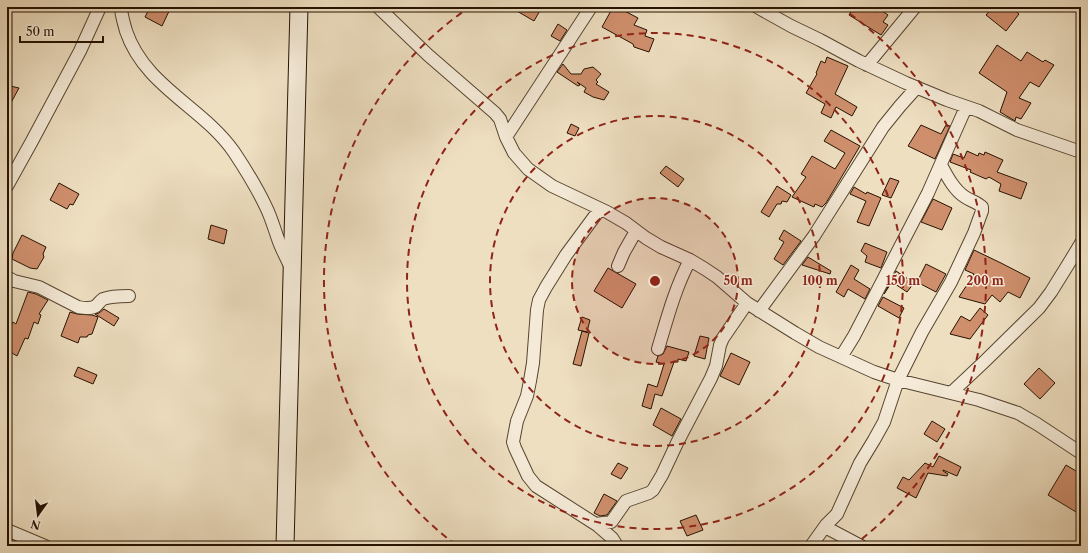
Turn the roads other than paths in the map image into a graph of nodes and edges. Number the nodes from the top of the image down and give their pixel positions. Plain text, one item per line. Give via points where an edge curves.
1 (100, 7) edge
2 (121, 7) edge
3 (299, 7) edge
4 (378, 7) edge
5 (591, 7) edge
6 (757, 7) edge
7 (915, 7) edge
8 (867, 65) junction
9 (917, 87) junction
10 (966, 107) junction
11 (506, 137) junction
12 (1081, 152) edge
13 (940, 164) junction
14 (7, 186) edge
15 (600, 209) junction
16 (636, 231) junction
17 (1081, 242) edge
18 (690, 260) junction
19 (618, 266) dead end
20 (293, 271) junction
21 (7, 277) edge
22 (129, 296) dead end
23 (747, 303) junction
24 (759, 311) junction
25 (658, 349) dead end
26 (841, 357) junction
27 (898, 380) junction
28 (951, 393) junction
29 (1081, 453) edge
30 (596, 524) junction
31 (825, 527) junction
32 (7, 530) edge
33 (45, 546) edge
34 (285, 546) edge
35 (617, 546) edge
36 (812, 546) edge
37 (861, 546) edge

1 - 14 street via 80,51
2 - 20 street via 128,37 147,68 168,90 218,131 234,151 267,209
3 - 20 street
4 - 11 street via 496,113
5 - 11 street
6 - 8 street
7 - 8 street
8 - 9 street
9 - 10 street
9 - 24 street via 883,127 814,236
10 - 12 street via 1017,130
10 - 13 street
11 - 15 street via 528,169 552,186
13 - 26 street via 882,284
13 - 27 street via 958,192 979,204 982,209 974,234 954,275
15 - 16 street
15 - 30 street via 566,255 539,300 530,382 513,442 528,476 536,486
16 - 18 street via 661,247
16 - 19 street
17 - 28 street via 1039,308
18 - 23 street via 717,277
18 - 25 street via 668,312
20 - 34 street
21 - 22 street via 39,287 84,308 96,306 100,301 115,296
23 - 24 street
23 - 30 street via 723,338 711,378 653,490 626,501 612,521
24 - 26 street via 819,347
26 - 27 street
27 - 28 street
27 - 31 street via 884,422 860,463 837,514
28 - 29 street via 1018,413
30 - 35 street
31 - 36 street
31 - 37 street
32 - 33 street

